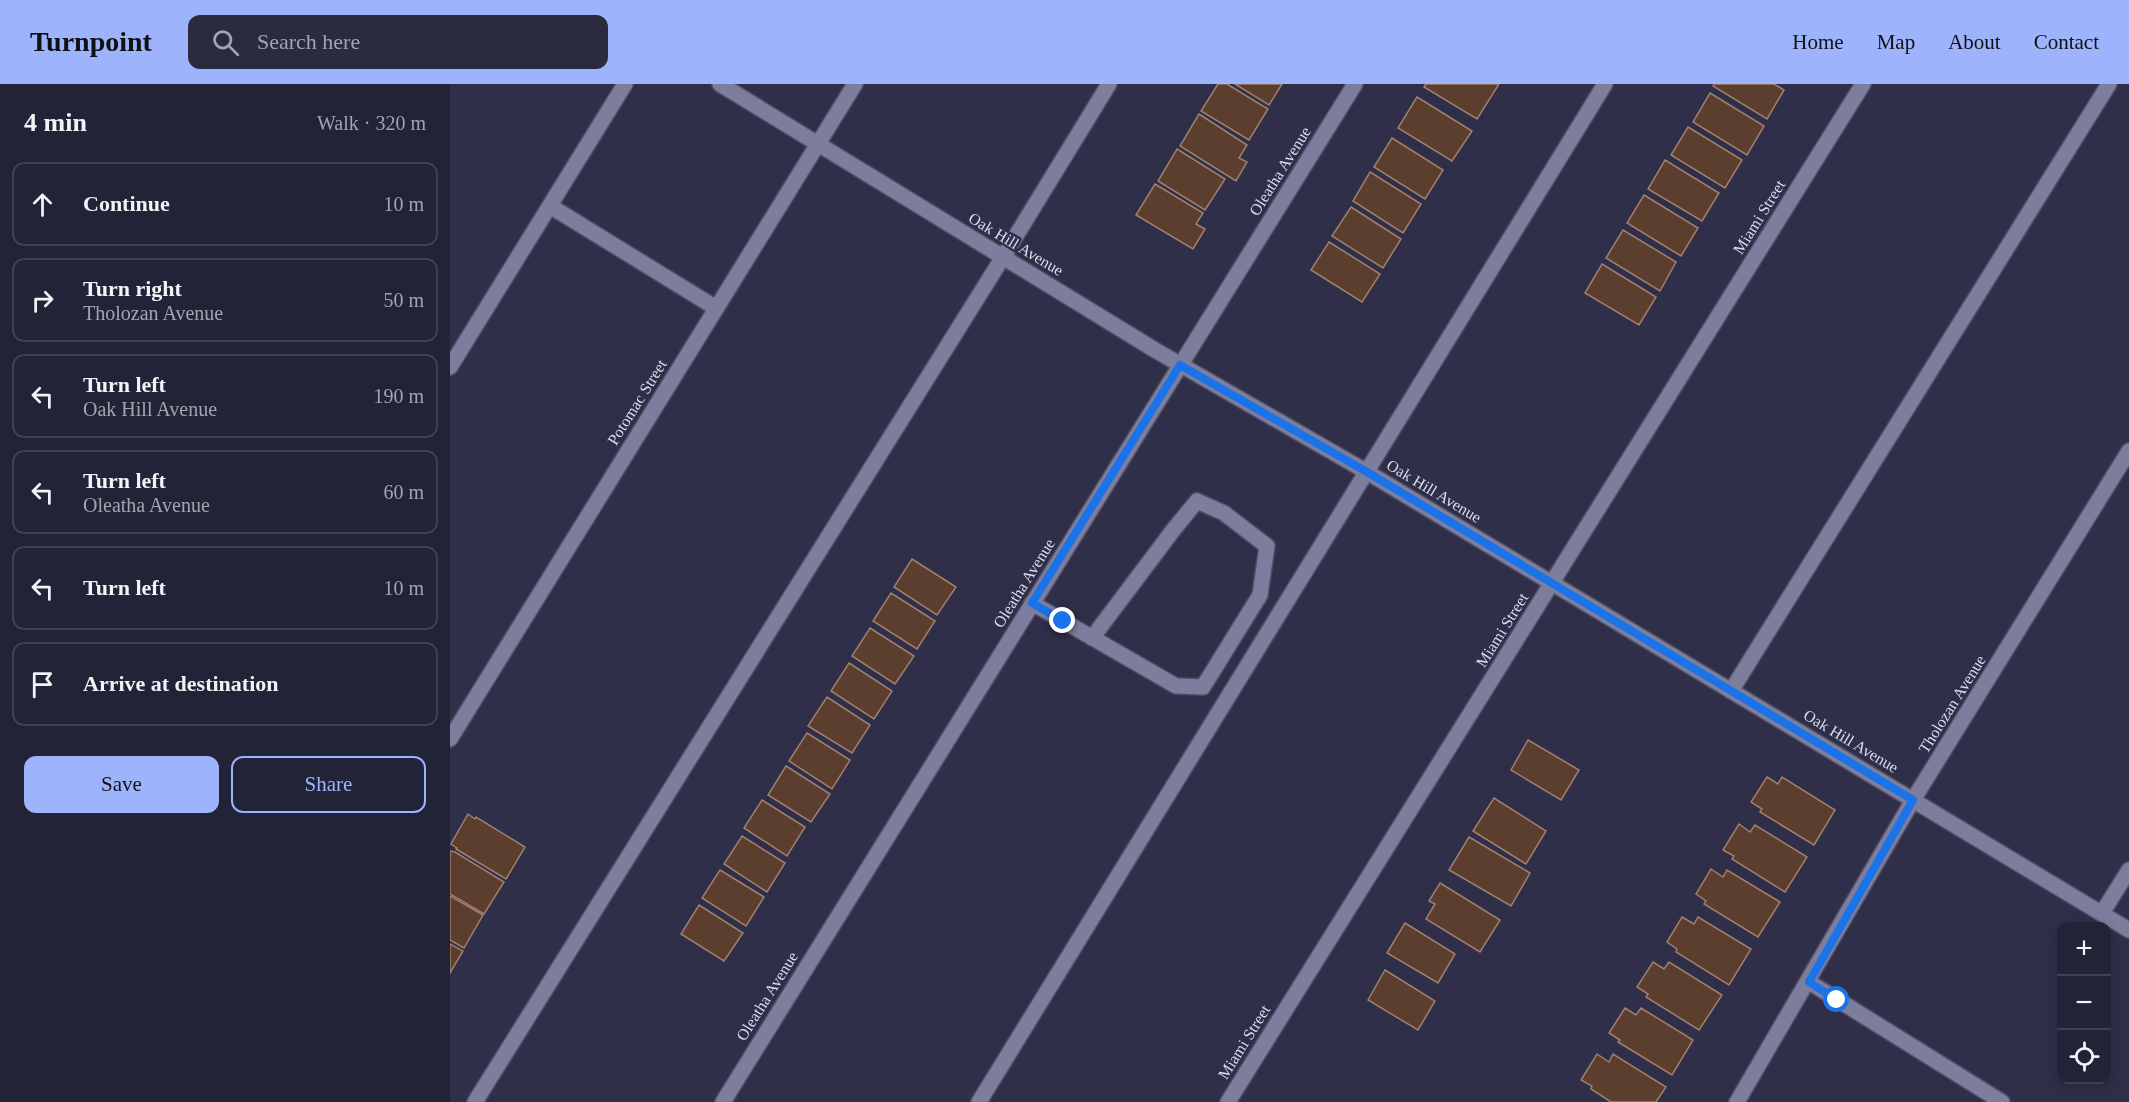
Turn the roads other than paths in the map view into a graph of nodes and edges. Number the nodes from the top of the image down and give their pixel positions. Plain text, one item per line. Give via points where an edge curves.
1 (625, 84) edge
2 (720, 84) edge
3 (855, 84) edge
4 (1109, 84) edge
5 (1355, 84) edge
6 (1605, 84) edge
7 (1863, 84) edge
8 (2109, 84) edge
9 (817, 144) junction
10 (550, 206) junction
11 (1003, 257) junction
12 (716, 308) junction
13 (1180, 365) junction
14 (450, 367) edge
15 (2129, 451) edge
16 (1367, 472) junction
17 (1552, 583) junction
18 (1032, 603) junction
19 (1092, 638) junction
20 (1731, 691) junction
21 (450, 740) edge
22 (1913, 800) junction
23 (2129, 870) edge
24 (2102, 914) junction
25 (2129, 930) edge
26 (1809, 982) junction
27 (475, 1102) edge
28 (723, 1102) edge
29 (979, 1102) edge
30 (1228, 1102) edge
31 (1737, 1102) edge
32 (2002, 1102) edge

1 - 10 street
2 - 9 street, Oak Hill Avenue
3 - 9 street, Potomac Street
4 - 11 street
5 - 13 street, Oleatha Avenue
6 - 16 street
7 - 17 street, Miami Street
8 - 20 street
9 - 11 street, Oak Hill Avenue
9 - 12 street, Potomac Street
10 - 12 street
10 - 14 street
11 - 13 street, Oak Hill Avenue
11 - 27 street
12 - 21 street, Potomac Street
13 - 16 street, Oak Hill Avenue
13 - 18 street, Oleatha Avenue
15 - 22 street, Tholozan Avenue
16 - 17 street, Oak Hill Avenue
16 - 29 street
17 - 20 street, Oak Hill Avenue
17 - 30 street, Miami Street
18 - 19 street
18 - 28 street, Oleatha Avenue
19 - 19 street via 1176,686 1203,687 1260,595 1267,546 1224,513 1197,501
20 - 22 street, Oak Hill Avenue
22 - 24 street, Oak Hill Avenue
22 - 26 street, Tholozan Avenue
23 - 24 street
24 - 25 street, Oak Hill Avenue
26 - 31 street, Tholozan Avenue
26 - 32 street

